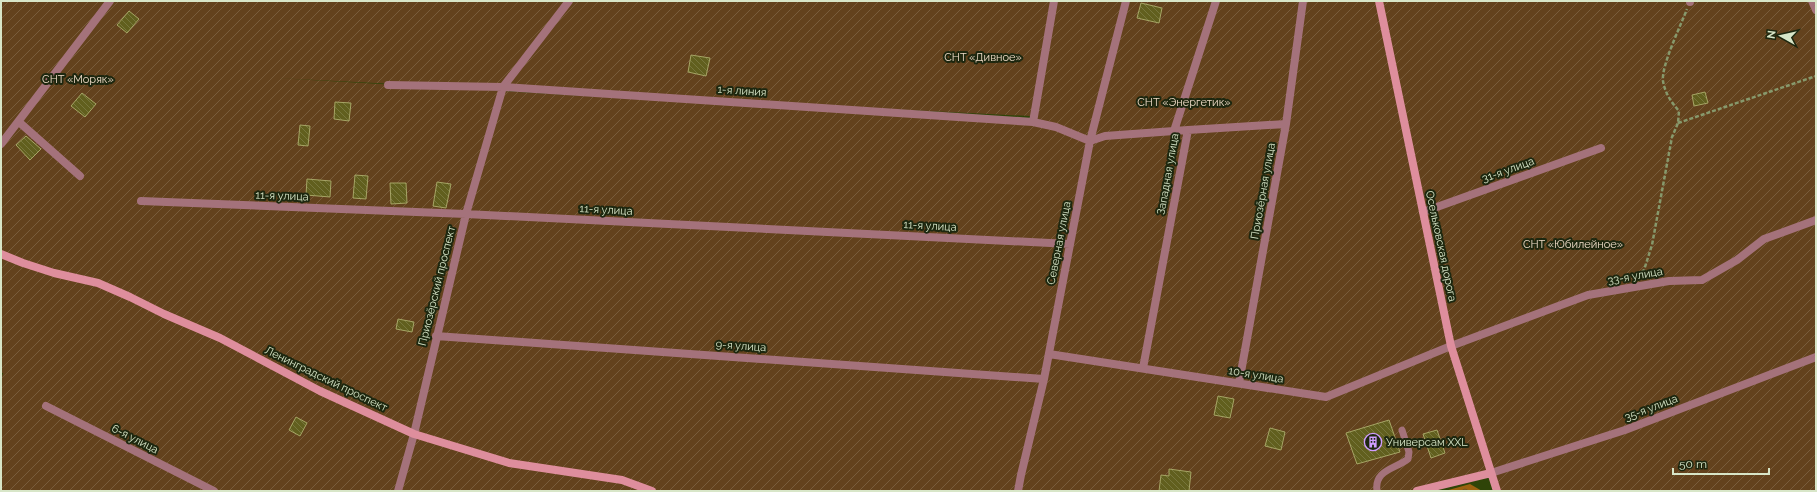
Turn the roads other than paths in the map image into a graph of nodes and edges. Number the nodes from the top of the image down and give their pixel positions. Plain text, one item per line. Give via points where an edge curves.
1 (110, 1) edge
2 (569, 1) edge
3 (1054, 1) edge
4 (1126, 1) edge
5 (1216, 1) edge
6 (1303, 1) edge
7 (1379, 1) edge
8 (1812, 1) edge
9 (1816, 10) edge
10 (388, 85) dead end
11 (503, 87) junction
12 (19, 122) junction
13 (1033, 122) junction
14 (1286, 124) junction
15 (1188, 130) junction
16 (1174, 131) junction
17 (1090, 141) junction
18 (1, 144) edge
19 (1601, 148) dead end
20 (80, 176) dead end
21 (141, 201) dead end
22 (1423, 212) junction
23 (466, 214) junction
24 (1816, 220) edge
25 (1070, 244) junction
26 (1, 254) edge
27 (436, 336) junction
28 (1451, 346) junction
29 (1049, 354) junction
30 (1816, 357) edge
31 (1143, 368) junction
32 (1044, 378) junction
33 (1239, 384) junction
34 (46, 406) dead end
35 (1402, 430) dead end
36 (414, 434) junction
37 (1491, 473) junction
38 (214, 491) edge
39 (398, 491) edge
40 (652, 491) edge
41 (1018, 491) edge
42 (1377, 491) edge
43 (1417, 491) edge
44 (1497, 491) edge

1 - 12 street
2 - 11 street
3 - 13 street
4 - 17 street, Северная улица
5 - 16 street, Западная улица
6 - 14 street, Приозёрная улица
7 - 22 street, Осельковская дорога
8 - 9 street
10 - 11 street, 1-я линия
11 - 13 street, 1-я линия
11 - 23 street, Приозёрский проспект
12 - 18 street
12 - 20 street
13 - 17 street, 1-я линия via 1056,127
14 - 15 street
14 - 33 street, Приозёрная улица
15 - 16 street, Западная улица
15 - 31 street, Западная улица
16 - 17 street via 1106,136
17 - 25 street, Северная улица
19 - 22 street, 31-я улица
21 - 23 street, 11-я улица
22 - 28 street, Осельковская дорога
23 - 25 street, 11-я улица
23 - 27 street, Приозёрский проспект
24 - 28 street, 33-я улица via 1764,239 1737,260 1702,280 1669,281 1588,295
25 - 29 street, Северная улица
26 - 36 street, Ленинградский проспект via 54,273 98,283 130,296 220,338 327,394
27 - 32 street, 9-я улица
27 - 36 street, Приозёрский проспект
28 - 33 street, 10-я улица via 1326,397
28 - 37 street, Осельковская дорога
29 - 31 street, 10-я улица
29 - 32 street, Северная улица
30 - 37 street, 35-я улица via 1625,430
31 - 33 street, 10-я улица
32 - 41 street, Северная улица
34 - 38 street, 6-я улица
35 - 42 lane via 1409,452 1408,459 1382,474 1377,482
36 - 39 street, Приозёрский проспект
36 - 40 street, Ленинградский проспект via 509,463 622,480
37 - 43 street
37 - 44 street, Осельковская дорога

